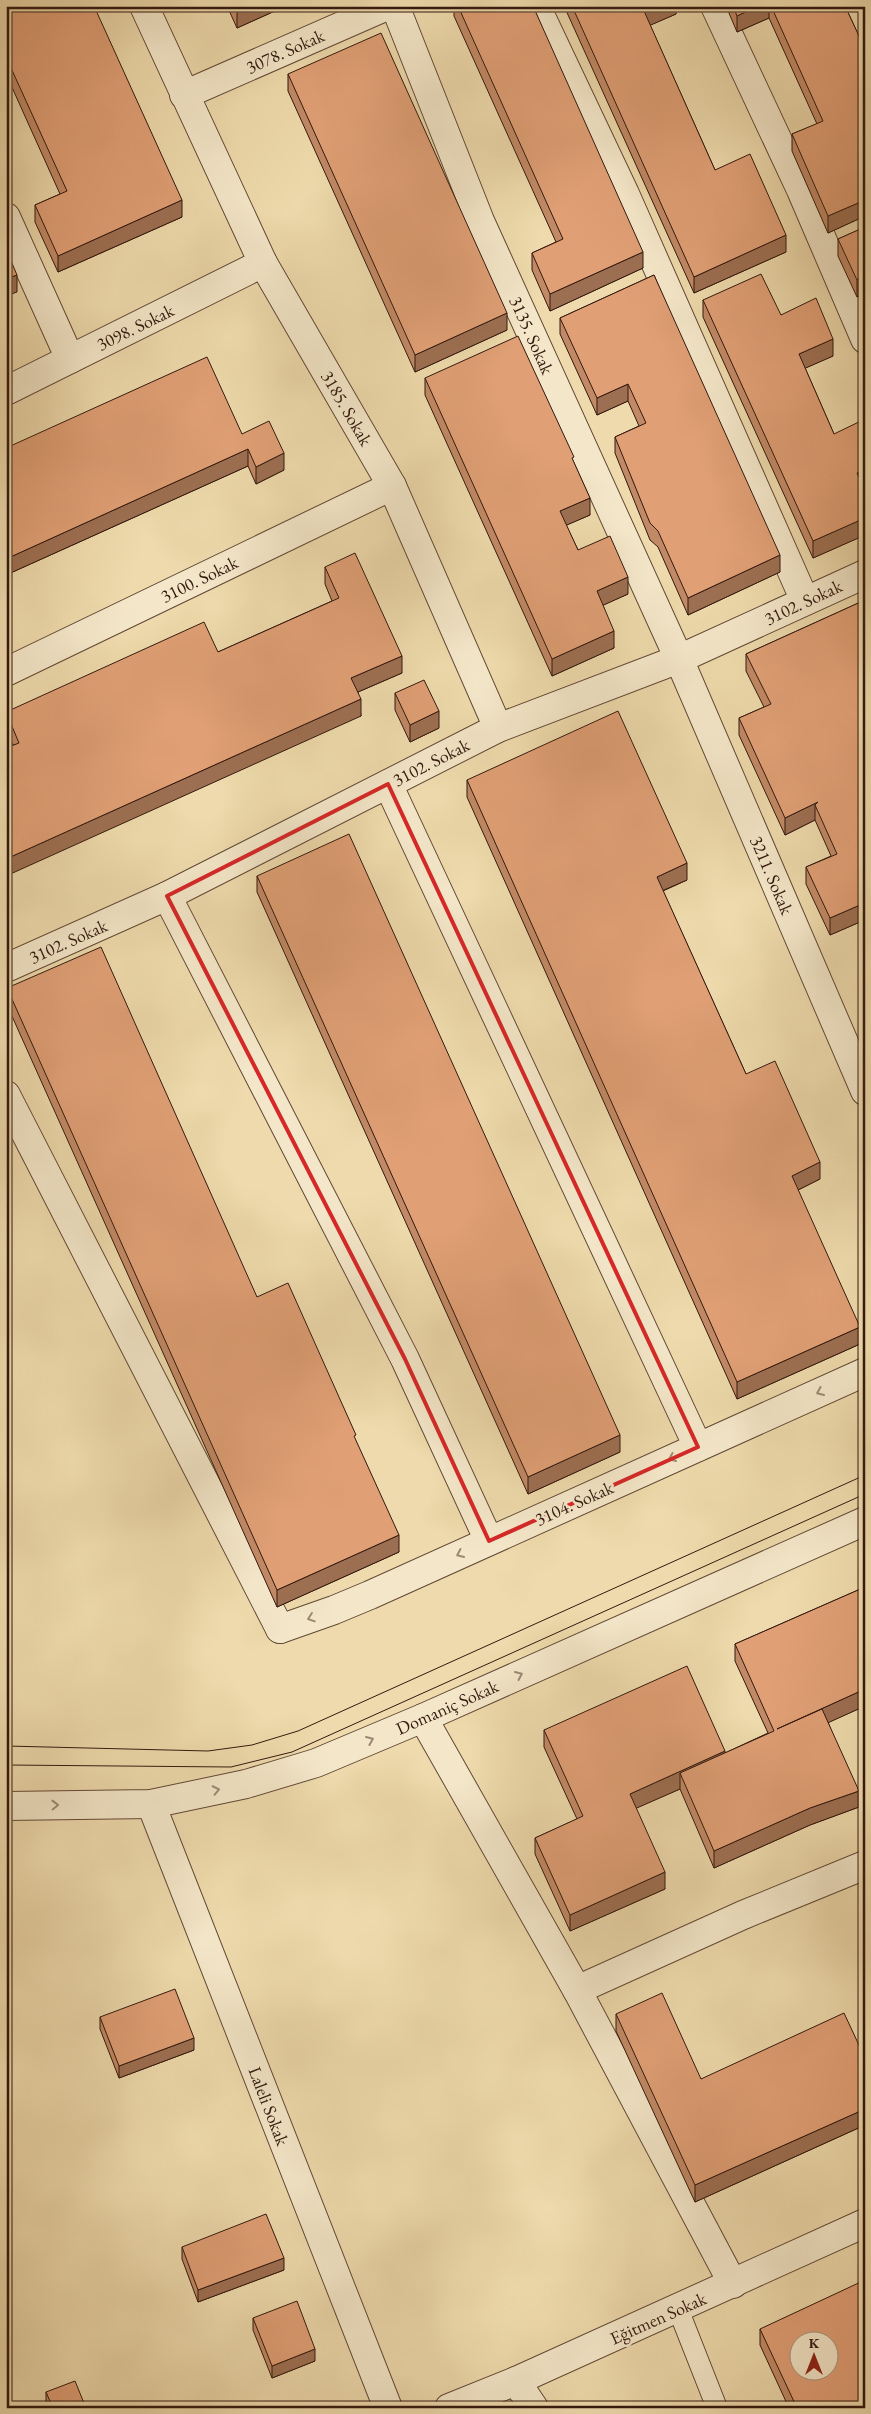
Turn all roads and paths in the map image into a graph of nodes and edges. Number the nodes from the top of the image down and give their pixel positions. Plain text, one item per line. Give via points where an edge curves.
1 (144, 6) edge
2 (387, 6) edge
3 (395, 6) edge
4 (536, 6) edge
5 (716, 6) edge
6 (184, 95) junction
7 (6, 217) edge
8 (263, 263) junction
9 (865, 339) edge
10 (70, 359) junction
11 (6, 391) edge
12 (392, 486) junction
13 (865, 574) edge
14 (805, 601) junction
15 (679, 659) junction
16 (6, 672) edge
17 (498, 728) junction
18 (388, 784) junction
19 (167, 896) junction
20 (6, 968) edge
21 (865, 1091) edge
22 (6, 1095) edge
23 (865, 1372) edge
24 (698, 1447) junction
25 (865, 1521) edge
26 (489, 1541) junction
27 (423, 1718) junction
28 (151, 1804) junction
29 (6, 1806) edge
30 (865, 1865) edge
31 (577, 1990) junction
32 (865, 2224) edge
33 (733, 2284) junction
34 (678, 2309) junction
35 (516, 2382) junction
36 (388, 2408) edge
37 (449, 2408) edge
38 (534, 2408) edge
39 (717, 2408) edge

1 - 6 street, 3185. Sokak
2 - 6 street, 3078. Sokak
3 - 15 street, 3135. Sokak via 480,221
4 - 14 street via 625,194
5 - 9 street
6 - 8 street, 3185. Sokak
7 - 10 street
8 - 10 street, 3098. Sokak
8 - 12 street, 3185. Sokak
10 - 11 street, 3098. Sokak
12 - 16 street, 3100. Sokak
12 - 17 street, 3185. Sokak
13 - 14 street, 3102. Sokak
14 - 15 street, 3102. Sokak
15 - 17 street, 3102. Sokak
15 - 21 street, 3211. Sokak
17 - 18 street, 3102. Sokak
18 - 19 street, 3102. Sokak
18 - 24 street
19 - 20 street, 3102. Sokak
19 - 26 street via 405,1358
26 -> 22 street, 3104. Sokak via 334,1610 280,1629
23 -> 24 street, 3104. Sokak
24 -> 26 street, 3104. Sokak
27 -> 25 street, Domaniç Sokak
28 -> 27 street, Domaniç Sokak via 246,1784 316,1763
27 - 31 street
29 -> 28 street, Domaniç Sokak
28 - 36 street, Laleli Sokak
30 - 31 street via 734,1918
31 - 33 street
32 - 33 street, Eğitmen Sokak
33 - 34 street, Eğitmen Sokak
34 - 35 street, Eğitmen Sokak
34 - 39 lane
35 - 37 street, Eğitmen Sokak
35 - 38 street

